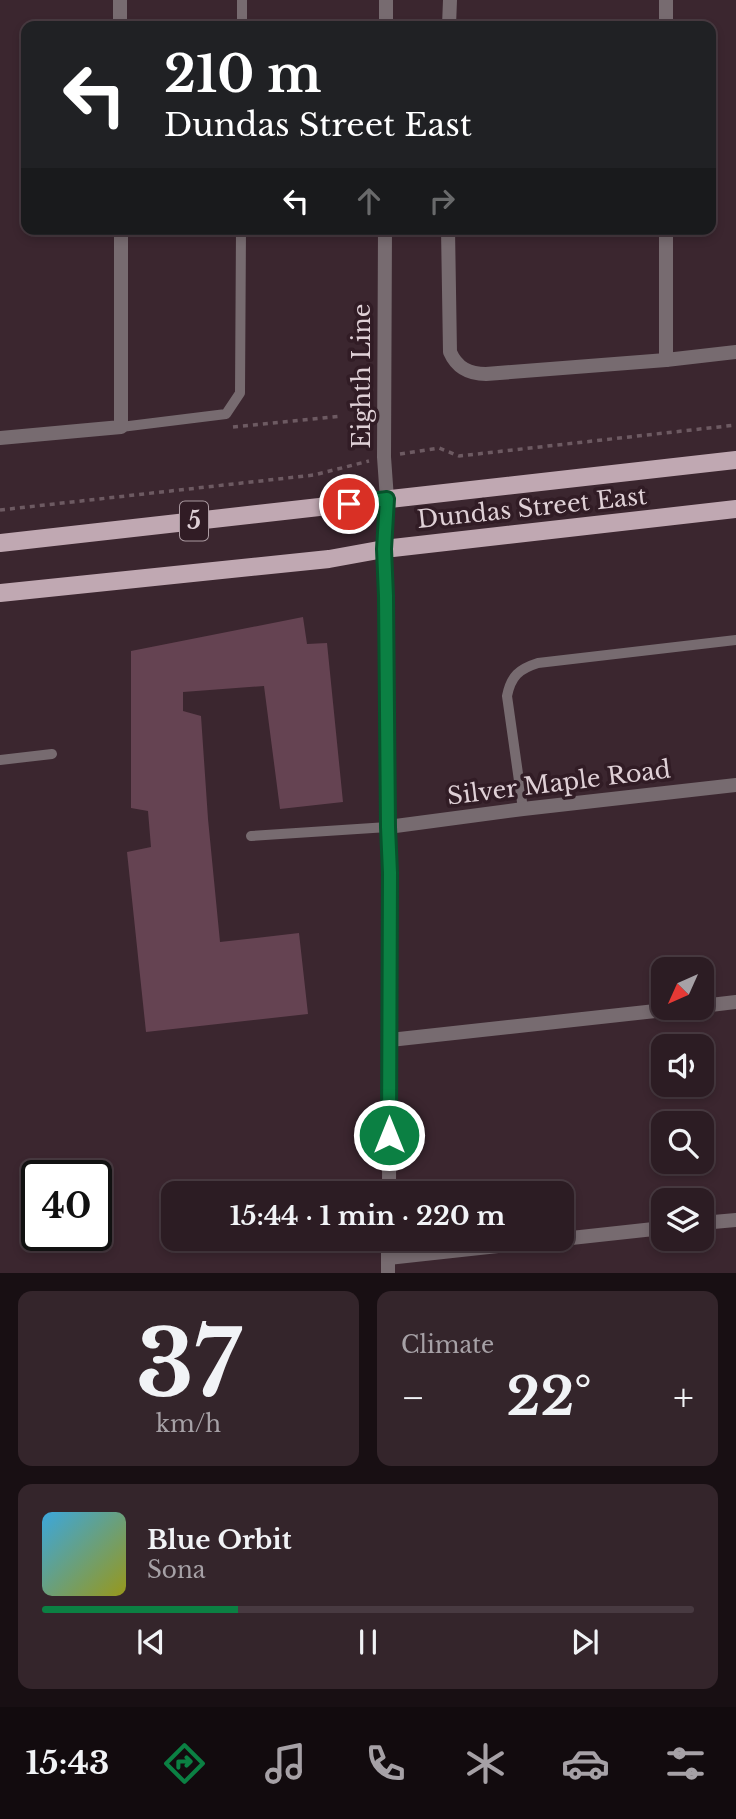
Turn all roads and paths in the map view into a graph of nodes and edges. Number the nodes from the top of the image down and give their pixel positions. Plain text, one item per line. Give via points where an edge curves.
1 (120, 0) edge
2 (242, 0) edge
3 (386, 0) edge
4 (450, 0) edge
5 (666, 0) edge
6 (120, 21) edge
7 (242, 21) edge
8 (386, 21) edge
9 (449, 21) edge
10 (666, 21) edge
11 (121, 235) edge
12 (241, 235) edge
13 (385, 235) edge
14 (448, 235) edge
15 (666, 235) edge
16 (736, 352) edge
17 (666, 360) junction
18 (226, 414) junction
19 (342, 416) dead end
20 (736, 425) edge
21 (121, 426) junction
22 (0, 439) edge
23 (384, 457) junction
24 (736, 460) edge
25 (387, 499) junction
26 (736, 509) edge
27 (0, 510) edge
28 (0, 543) edge
29 (384, 549) junction
30 (0, 593) edge
31 (736, 640) edge
32 (52, 754) dead end
33 (0, 760) edge
34 (736, 785) edge
35 (523, 809) junction
36 (388, 827) junction
37 (251, 836) dead end
38 (736, 1002) edge
39 (714, 1005) edge
40 (651, 1011) edge
41 (390, 1040) junction
42 (389, 1181) edge
43 (736, 1220) edge
44 (714, 1222) edge
45 (651, 1229) edge
46 (574, 1238) edge
47 (484, 1251) edge
48 (388, 1266) edge

1 - 6 street
2 - 7 lane
3 - 8 street
4 - 9 street
5 - 10 street
11 - 21 street
12 - 18 lane via 240,393
13 - 23 street, Eighth Line
14 - 17 street via 450,352 462,369 477,374
15 - 17 street
16 - 17 street
18 - 19 path via 228,427
18 - 21 lane
20 - 23 path via 459,456 439,448
21 - 22 street
23 - 25 street, Eighth Line
23 - 27 path via 314,475
24 - 25 main road, Dundas Street East / 5
25 - 28 main road, Dundas Street East / 5
25 - 29 street, Eighth Line
26 - 29 main road, Dundas Street East / 5
29 - 30 main road, Dundas Street East / 5 via 329,559
29 - 36 street, Eighth Line
31 - 35 lane via 525,667 515,675 507,696
32 - 33 lane
34 - 35 street, Silver Maple Road
35 - 36 street, Silver Maple Road
36 - 37 lane
36 - 41 street, Eighth Line
38 - 39 street
40 - 41 street
41 - 42 street, Eighth Line
43 - 44 street
45 - 46 street
47 - 48 street

